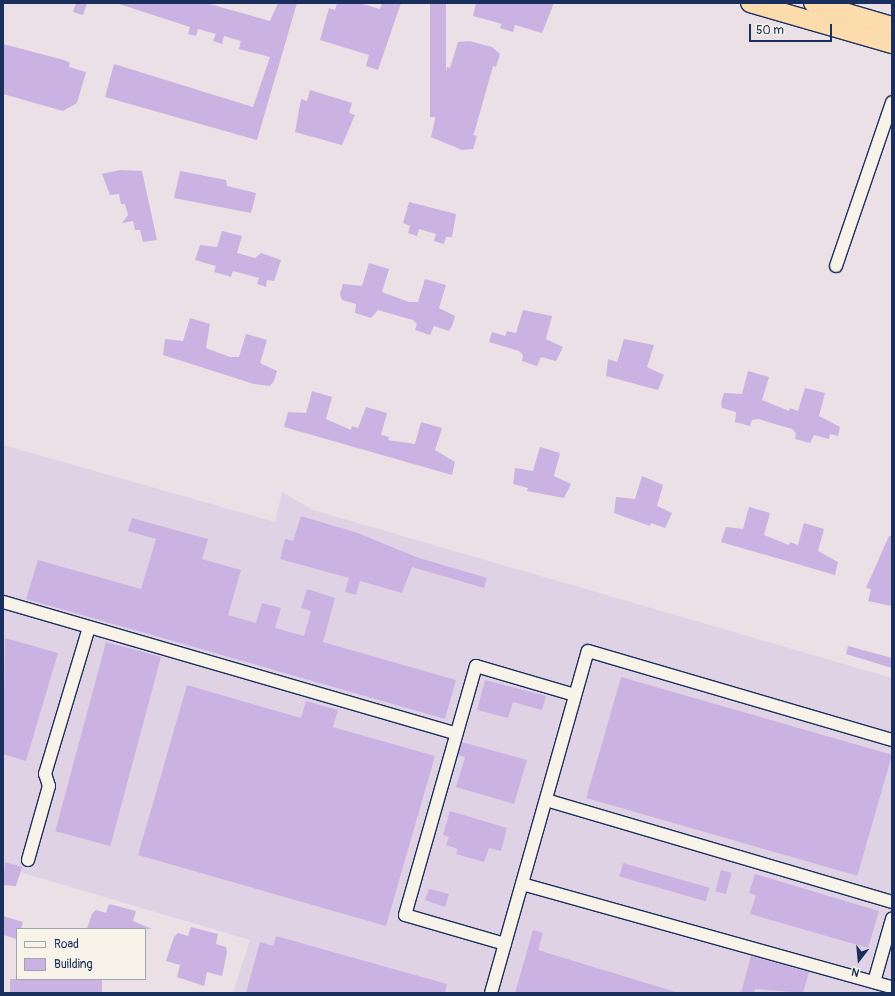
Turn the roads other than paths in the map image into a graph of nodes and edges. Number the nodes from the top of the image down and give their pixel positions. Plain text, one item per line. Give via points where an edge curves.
1 (750, 3) edge
2 (813, 3) edge
3 (892, 26) edge
4 (892, 44) edge
5 (892, 102) edge
6 (836, 266) dead end
7 (3, 602) edge
8 (89, 627) junction
9 (575, 695) junction
10 (456, 734) junction
11 (892, 740) edge
12 (546, 800) junction
13 (28, 860) dead end
14 (522, 884) junction
15 (892, 902) edge
16 (892, 919) edge
17 (505, 944) junction
18 (874, 982) junction
19 (892, 987) edge
20 (491, 993) edge

1 - 4 highway
2 - 3 highway
5 - 6 street
7 - 8 street
8 - 10 street
8 - 13 street via 45,774 49,786
9 - 10 street via 476,666
9 - 11 street via 588,651
9 - 12 street
10 - 17 street via 405,915
12 - 14 street
12 - 15 street
14 - 17 street
14 - 18 street
16 - 18 street
17 - 20 street
18 - 19 street

